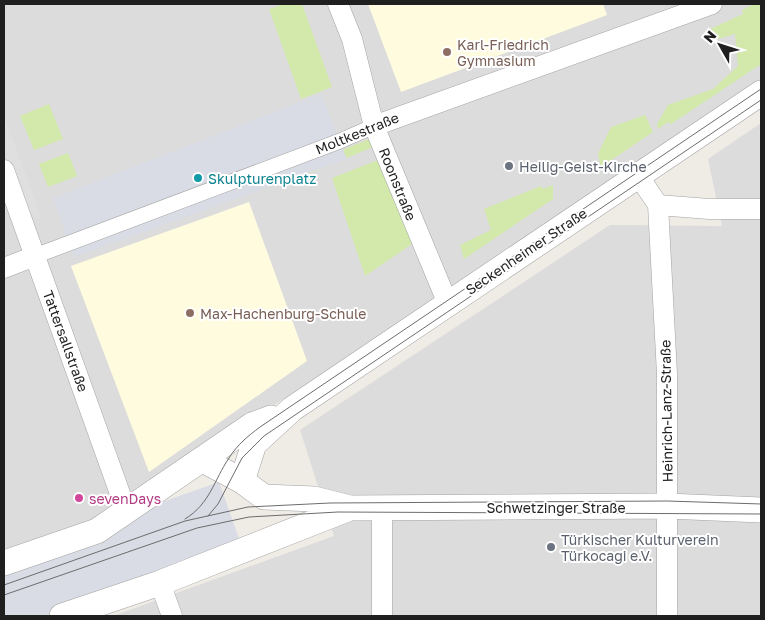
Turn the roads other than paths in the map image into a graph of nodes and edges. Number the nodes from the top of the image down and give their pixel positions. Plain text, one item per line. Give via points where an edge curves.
1 (338, 4) edge
2 (712, 4) edge
3 (761, 93) edge
4 (374, 126) junction
5 (4, 170) edge
6 (638, 176) junction
7 (658, 205) junction
8 (761, 209) edge
9 (35, 256) junction
10 (4, 268) edge
11 (448, 304) junction
12 (292, 409) junction
13 (203, 460) junction
14 (242, 482) junction
15 (667, 506) junction
16 (350, 508) junction
17 (382, 508) junction
18 (761, 510) edge
19 (127, 513) junction
20 (4, 563) edge
21 (160, 583) junction
22 (62, 616) edge
23 (172, 616) edge
24 (382, 616) edge
25 (667, 616) edge

1 - 4 street, Roonstraße via 352,39
2 - 4 street, Moltkestraße
3 - 6 street, Seckenheimer Straße
4 - 9 street, Moltkestraße
4 - 11 street, Roonstraße
5 - 9 street, Tattersallstraße
6 - 7 street
6 - 11 street, Seckenheimer Straße
7 - 8 street
7 - 15 street, Heinrich-Lanz-Straße via 667,374
9 - 10 street, Moltkestraße
9 - 19 street, Tattersallstraße
11 - 12 street, Seckenheimer Straße
12 - 13 street, Seckenheimer Straße via 252,425
12 - 14 street, Seckenheimer Straße via 254,444
13 - 14 street, Schwetzinger Straße
13 - 19 street
14 - 16 street, Schwetzinger Straße via 264,497 314,499
15 - 17 street, Schwetzinger Straße
15 - 18 street, Schwetzinger Straße
15 - 25 street, Heinrich-Lanz-Straße
16 - 17 street, Schwetzinger Straße
16 - 21 street, Schwetzinger Straße
17 - 24 street
19 - 20 street via 98,532
21 - 22 street, Schwetzinger Straße
21 - 23 street

